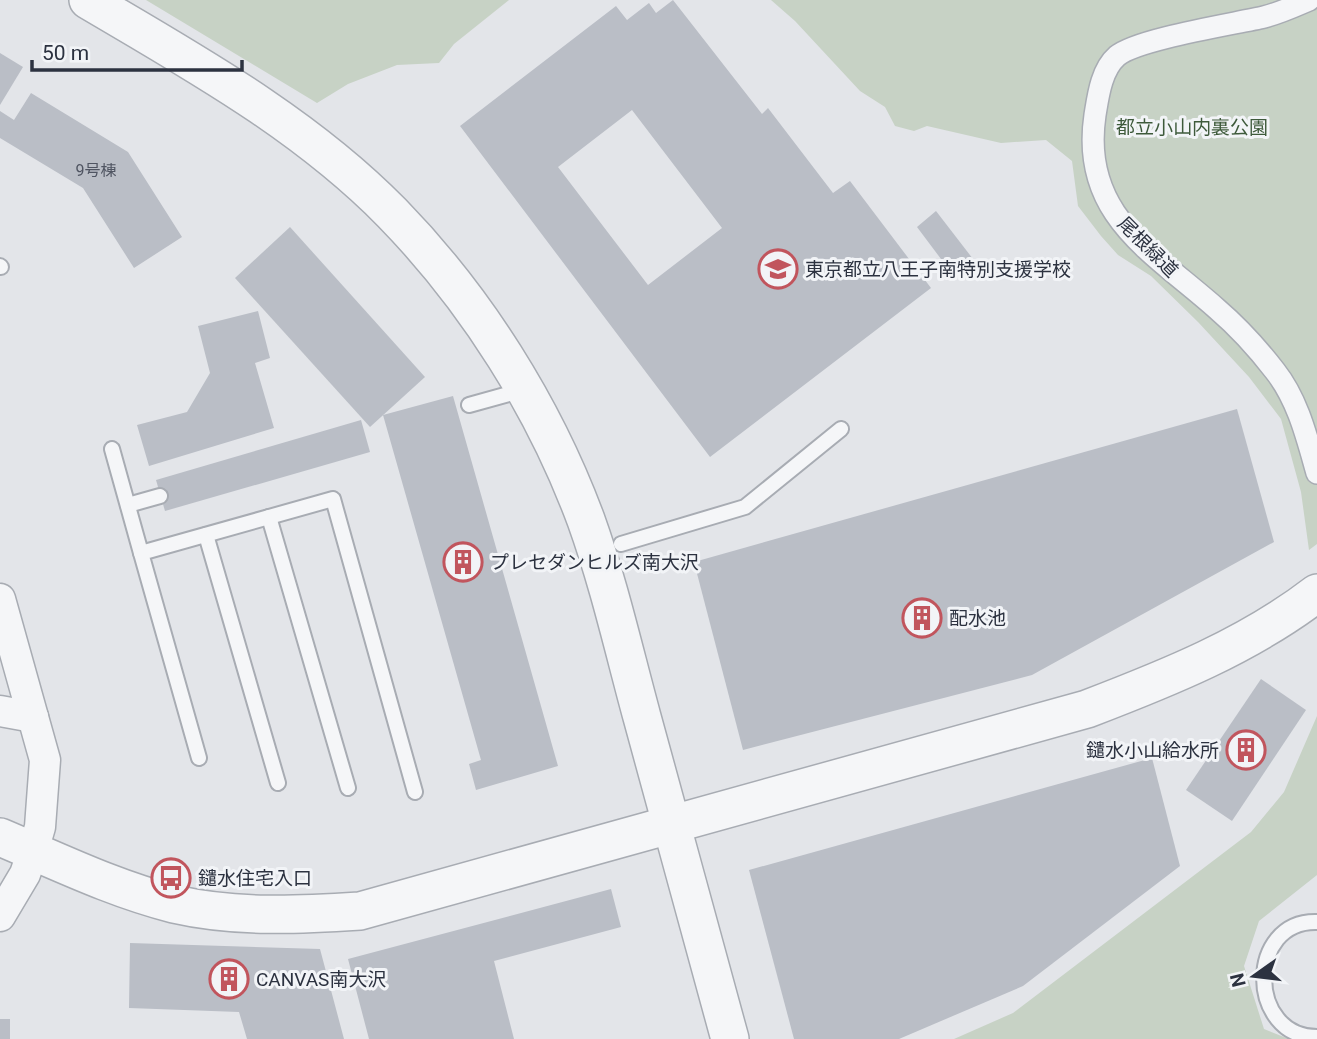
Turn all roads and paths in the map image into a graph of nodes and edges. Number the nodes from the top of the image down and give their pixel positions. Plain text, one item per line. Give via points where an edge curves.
1 (88, 0) edge
2 (1309, 0) edge
3 (525, 390) junction
4 (469, 405) dead end
5 (841, 429) dead end
6 (112, 449) dead end
7 (1317, 473) edge
8 (160, 496) dead end
9 (128, 505) junction
10 (268, 517) junction
11 (205, 535) junction
12 (621, 544) dead end
13 (141, 553) junction
14 (1317, 593) edge
15 (0, 599) edge
16 (0, 711) edge
17 (33, 717) junction
18 (199, 758) dead end
19 (278, 783) dead end
20 (348, 788) dead end
21 (415, 792) dead end
22 (671, 827) junction
23 (0, 837) edge
24 (33, 851) junction
25 (0, 916) edge
26 (1317, 922) edge
27 (1317, 1037) edge
28 (730, 1039) edge

1 - 3 street via 271,113 341,166 434,258
2 - 7 street, 尾根緑道 via 1268,16 1154,41 1116,57 1099,87 1093,156 1100,185 1118,220 1146,251 1217,309 1278,373 1295,404
3 - 4 lane
3 - 22 street via 586,521
5 - 12 lane via 745,508
6 - 9 lane
8 - 9 lane
9 - 13 lane
10 - 11 lane
10 - 20 lane
10 - 21 lane via 333,499
11 - 13 lane
11 - 19 lane
13 - 18 lane
14 - 22 street via 1249,639 1176,675 1087,709
15 - 17 street
16 - 17 street
17 - 24 street via 45,760 45,784
22 - 24 street via 360,911 293,915 175,904 122,888
22 - 28 street
23 - 24 street
24 - 25 street
26 - 27 lane via 1292,928 1278,939 1267,955 1262,975 1264,995 1273,1014 1290,1030

